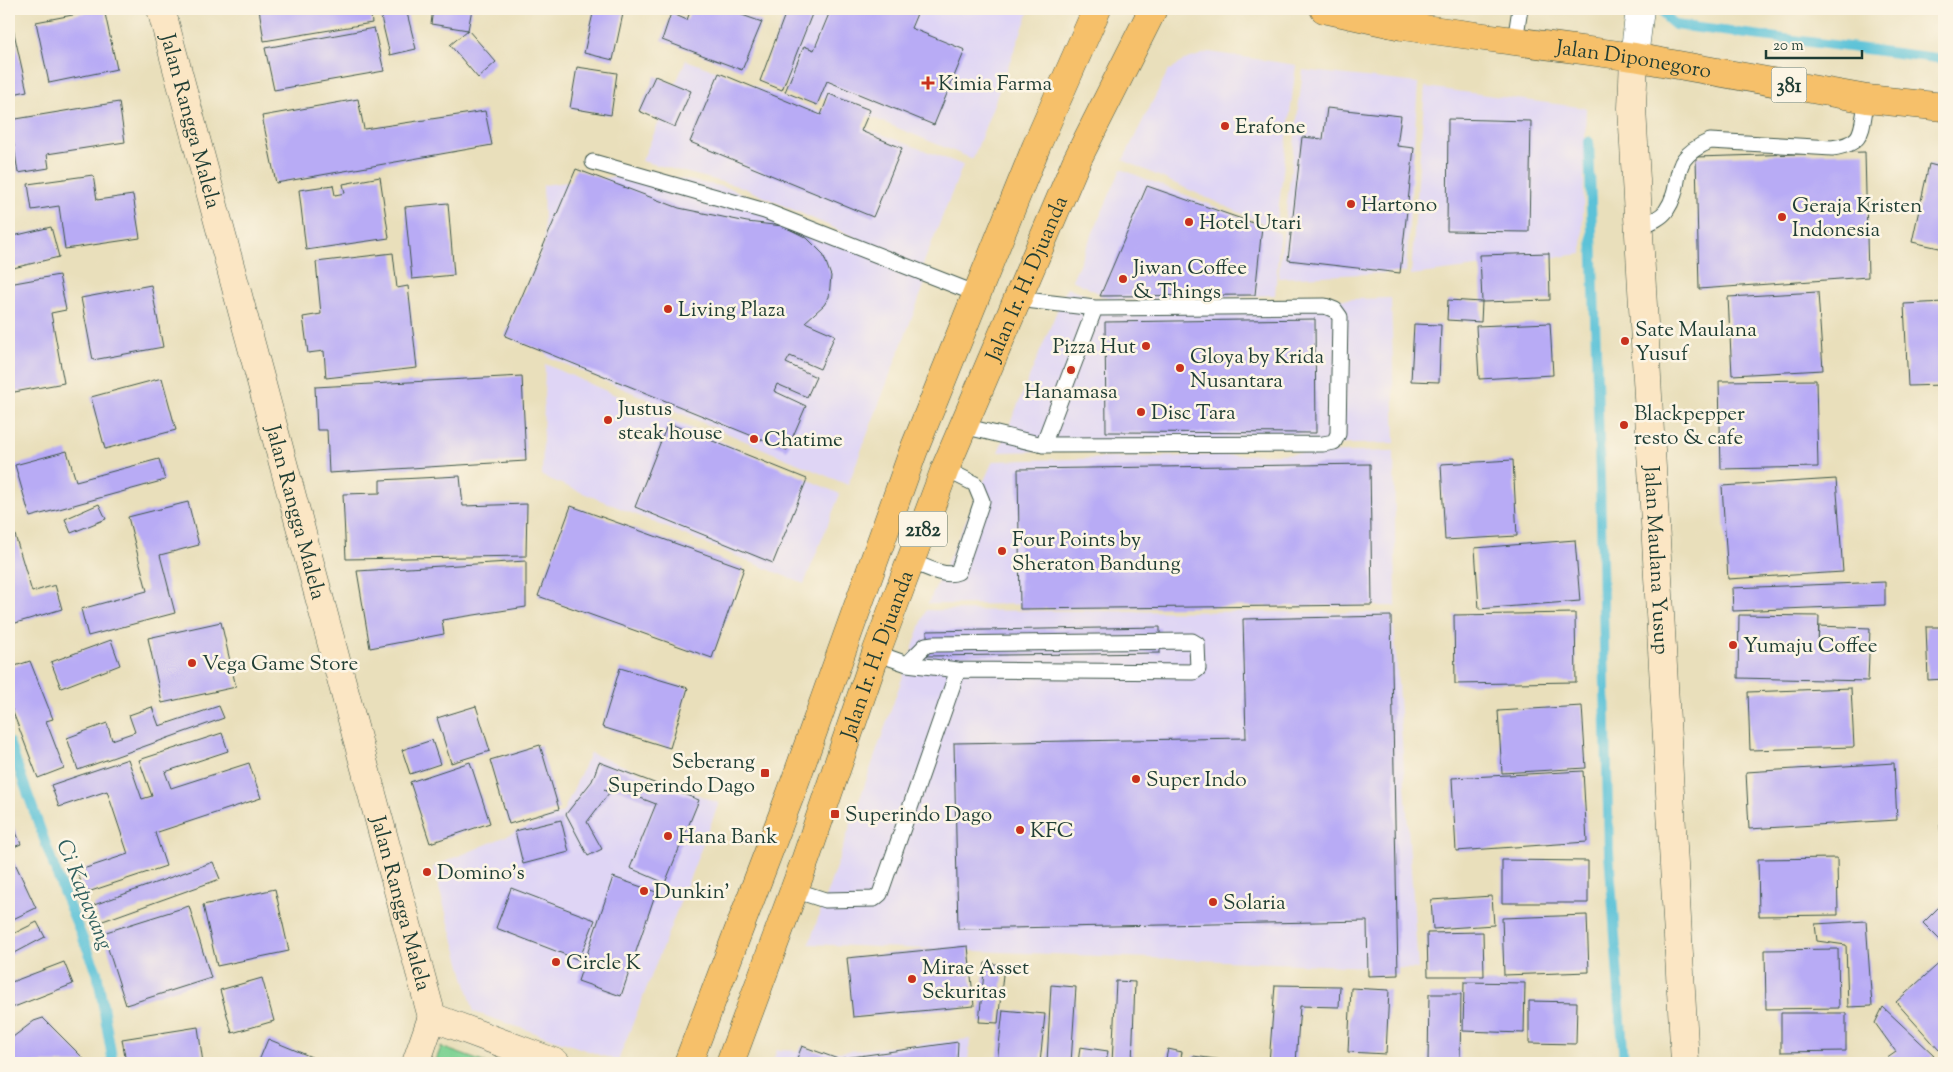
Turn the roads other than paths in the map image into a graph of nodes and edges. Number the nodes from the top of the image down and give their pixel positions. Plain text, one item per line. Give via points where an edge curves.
1 (161, 9) edge
2 (1097, 9) edge
3 (1153, 9) edge
4 (1324, 9) edge
5 (1520, 9) edge
6 (1640, 9) edge
7 (1515, 41) junction
8 (1634, 57) junction
9 (1867, 99) junction
10 (1944, 107) edge
11 (593, 162) dead end
12 (1639, 227) junction
13 (977, 294) junction
14 (1017, 299) junction
15 (1095, 308) junction
16 (963, 426) junction
17 (1043, 446) junction
18 (945, 469) junction
19 (911, 561) junction
20 (876, 653) junction
21 (907, 664) junction
22 (958, 670) junction
23 (794, 890) junction
24 (432, 1017) junction
25 (416, 1063) edge
26 (556, 1063) edge
27 (688, 1063) edge
28 (730, 1063) edge
29 (1685, 1063) edge

1 - 24 street, Jalan Rangga Malela
2 - 13 main road, Jalan Ir. H. Djuanda / 2182
3 - 14 main road, Jalan Ir. H. Djuanda / 2182 via 1076,162
4 - 7 main road, Jalan Diponegoro / 381 via 1402,26
5 - 7 lane
6 - 8 street
7 - 8 main road, Jalan Diponegoro / 381
8 - 9 main road, Jalan Diponegoro / 381
8 - 12 street, Jalan Maulana Yusup via 1632,108
9 - 10 main road, Jalan Diponegoro / 381
9 - 12 lane via 1859,137 1850,145 1832,148 1710,141 1692,149 1682,160 1666,212
11 - 13 lane via 765,211
12 - 29 street, Jalan Maulana Yusup
13 - 27 main road, Jalan Ir. H. Djuanda / 2182 via 913,452 791,793
14 - 15 lane
14 - 16 main road, Jalan Ir. H. Djuanda / 2182
15 - 17 lane
15 - 17 lane via 1325,306 1335,310 1340,317 1338,434 1334,442 1323,444
16 - 17 lane
16 - 18 main road, Jalan Ir. H. Djuanda / 2182
18 - 19 main road, Jalan Ir. H. Djuanda / 2182
18 - 19 lane via 975,484 982,501 958,572 944,573
19 - 20 main road, Jalan Ir. H. Djuanda / 2182
20 - 21 lane
20 - 23 main road, Jalan Ir. H. Djuanda / 2182
21 - 22 lane
21 - 22 lane via 926,645 933,644 1165,641 1192,641 1197,644 1198,669 1194,672
22 - 23 lane via 880,894 874,899 825,900
23 - 28 main road, Jalan Ir. H. Djuanda / 2182
24 - 25 street
24 - 26 street

